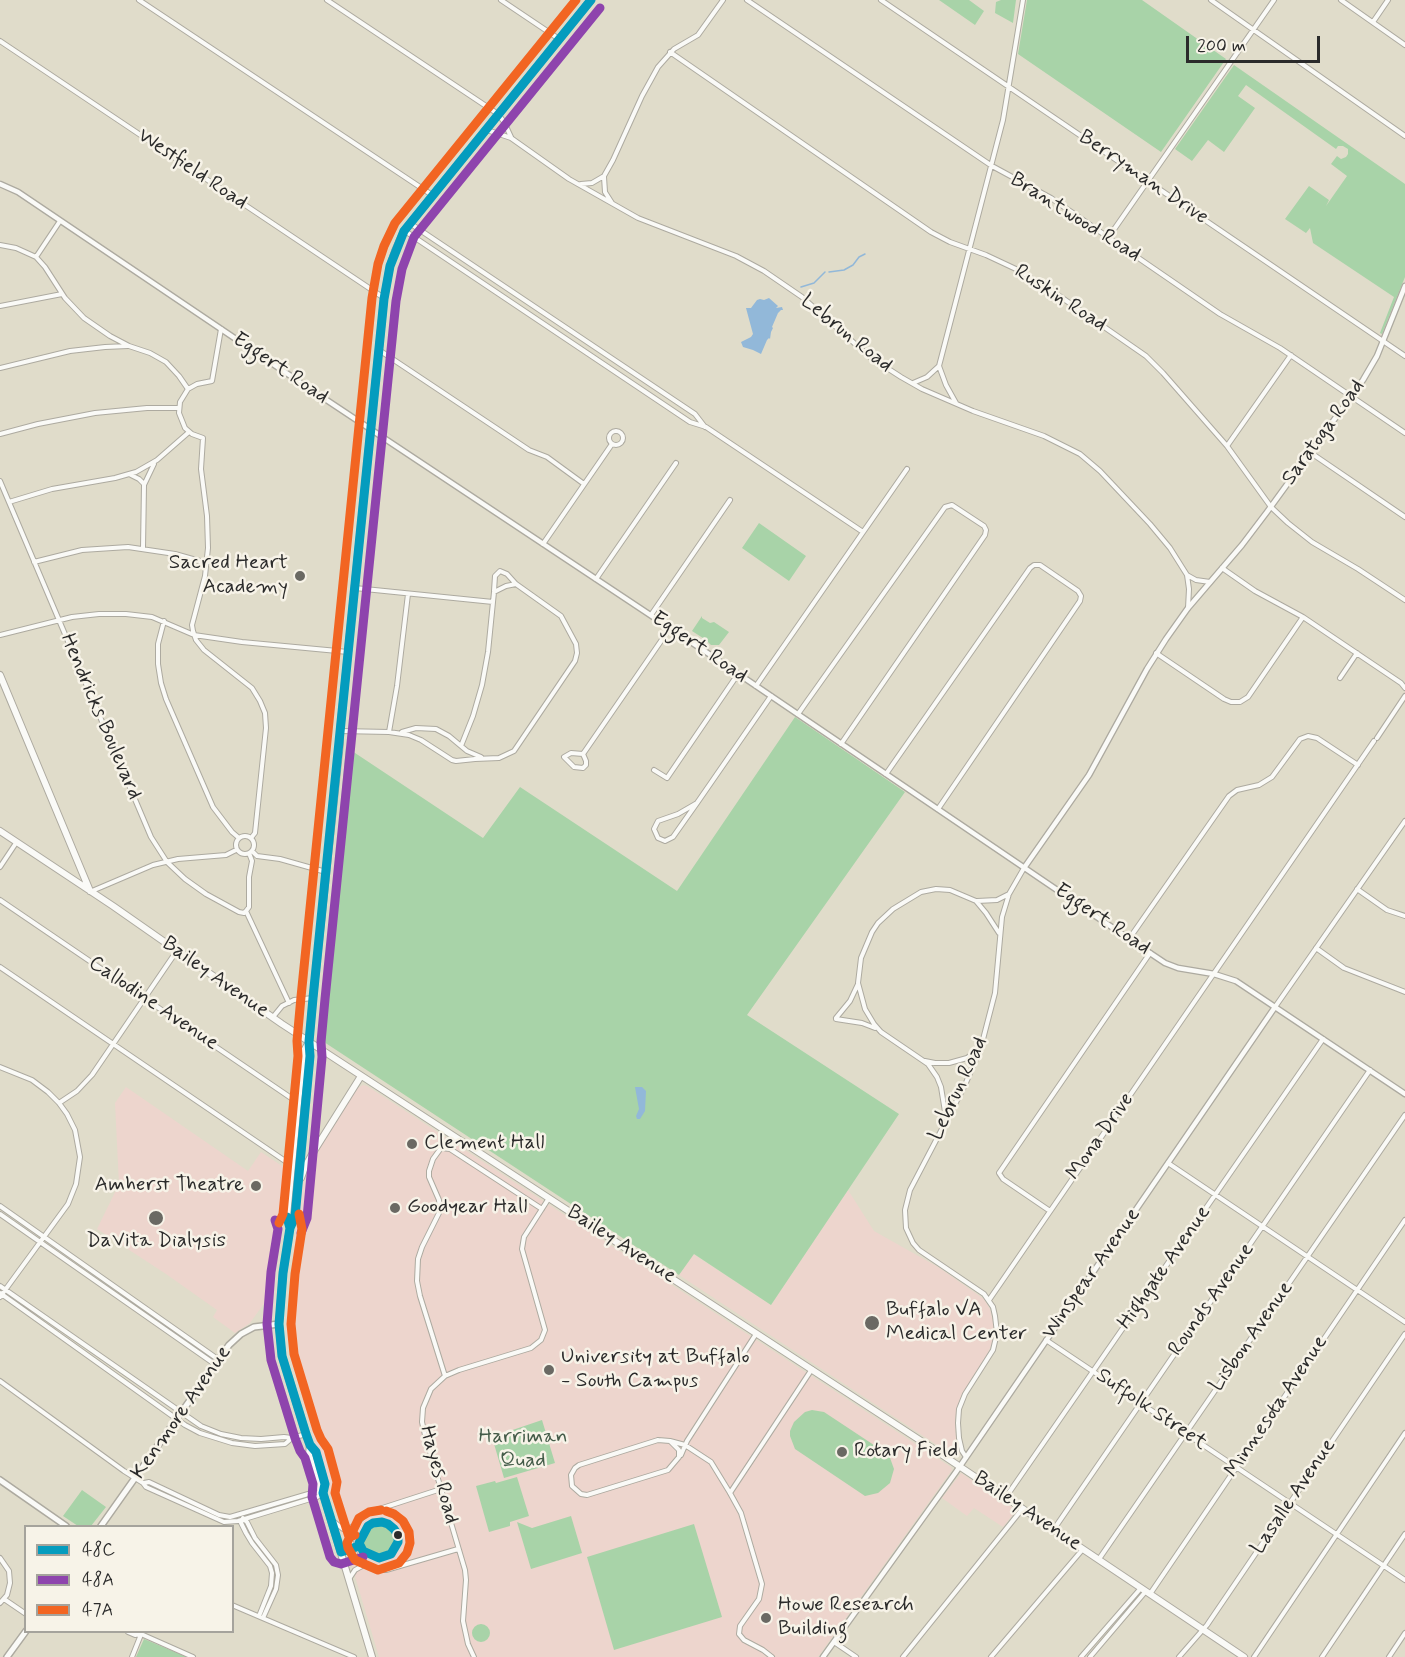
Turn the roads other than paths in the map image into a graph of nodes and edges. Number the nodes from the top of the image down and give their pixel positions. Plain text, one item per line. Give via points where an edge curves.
1 (140, 0) edge
2 (327, 0) edge
3 (501, 0) edge
4 (591, 0) edge
5 (723, 0) edge
6 (747, 0) edge
7 (881, 0) edge
8 (1023, 0) edge
9 (1211, 0) edge
10 (1274, 0) edge
11 (1341, 0) edge
12 (1388, 0) edge
13 (1373, 22) junction
14 (1253, 30) junction
15 (559, 39) junction
16 (0, 41) edge
17 (1405, 45) edge
18 (670, 52) junction
19 (1008, 87) junction
20 (498, 114) junction
21 (486, 130) junction
22 (1405, 136) edge
23 (511, 138) junction
24 (992, 166) junction
25 (604, 176) junction
26 (1147, 181) junction
27 (0, 184) edge
28 (578, 184) junction
29 (432, 195) junction
30 (614, 205) junction
31 (60, 221) junction
32 (410, 223) junction
33 (404, 231) junction
34 (1108, 238) junction
35 (0, 245) edge
36 (970, 249) junction
37 (457, 255) junction
38 (36, 257) junction
39 (452, 262) junction
40 (1405, 286) edge
41 (62, 294) junction
42 (384, 299) junction
43 (0, 306) edge
44 (567, 328) junction
45 (220, 329) junction
46 (110, 336) junction
47 (562, 336) junction
48 (1382, 340) junction
49 (129, 346) junction
50 (105, 347) junction
51 (379, 350) junction
52 (1290, 355) junction
53 (1405, 356) edge
54 (939, 366) junction
55 (0, 368) edge
56 (912, 383) junction
57 (188, 390) junction
58 (1352, 397) junction
59 (957, 403) junction
60 (179, 408) junction
61 (706, 427) junction
62 (371, 430) junction
63 (189, 432) junction
64 (1405, 433) edge
65 (0, 434) edge
66 (612, 444) junction
67 (1227, 446) junction
68 (1311, 453) junction
69 (157, 460) junction
70 (676, 463) dead end
71 (908, 469) dead end
72 (127, 475) junction
73 (0, 482) edge
74 (584, 484) junction
75 (144, 485) junction
76 (730, 500) dead end
77 (9, 502) junction
78 (1271, 507) junction
79 (1405, 517) edge
80 (863, 532) junction
81 (543, 544) junction
82 (143, 548) junction
83 (34, 562) junction
84 (207, 563) junction
85 (1222, 568) junction
86 (1187, 574) junction
87 (596, 579) junction
88 (1210, 582) junction
89 (516, 584) junction
90 (355, 588) junction
91 (494, 592) junction
92 (408, 594) junction
93 (1405, 600) edge
94 (493, 602) junction
95 (1188, 608) junction
96 (651, 615) junction
97 (1303, 617) junction
98 (59, 620) junction
99 (164, 621) junction
100 (670, 628) junction
101 (0, 635) edge
102 (194, 635) junction
103 (348, 652) junction
104 (1357, 653) junction
105 (1156, 654) junction
106 (738, 674) junction
107 (0, 675) edge
108 (1340, 678) dead end
109 (756, 686) junction
110 (1405, 688) edge
111 (771, 696) junction
112 (1405, 696) edge
113 (797, 715) junction
114 (340, 731) junction
115 (389, 732) junction
116 (399, 733) junction
117 (841, 744) junction
118 (461, 746) junction
119 (583, 754) junction
120 (484, 758) junction
121 (1358, 765) junction
122 (654, 770) dead end
123 (886, 774) junction
124 (697, 803) junction
125 (938, 809) junction
126 (1405, 821) edge
127 (1399, 830) junction
128 (0, 831) edge
129 (1404, 833) edge
130 (239, 838) junction
131 (251, 838) junction
132 (16, 842) junction
133 (237, 850) junction
134 (250, 852) junction
135 (167, 861) junction
136 (78, 862) junction
137 (0, 867) edge
138 (1024, 868) junction
139 (327, 872) junction
140 (67, 877) junction
141 (1358, 888) junction
142 (90, 892) junction
143 (1009, 894) junction
144 (0, 900) edge
145 (976, 901) junction
146 (246, 911) junction
147 (1405, 916) edge
148 (999, 934) junction
149 (1130, 939) junction
150 (1316, 948) junction
151 (176, 952) junction
152 (1150, 953) junction
153 (0, 967) edge
154 (1214, 974) junction
155 (858, 983) junction
156 (1405, 992) edge
157 (144, 998) junction
158 (313, 998) junction
159 (289, 1003) junction
160 (1275, 1007) junction
161 (273, 1018) junction
162 (879, 1030) junction
163 (1323, 1039) junction
164 (309, 1042) junction
165 (114, 1044) junction
166 (981, 1047) junction
167 (924, 1060) junction
168 (0, 1067) edge
169 (1370, 1070) junction
170 (362, 1076) junction
171 (1405, 1094) edge
172 (59, 1103) junction
173 (298, 1103) junction
174 (305, 1107) junction
175 (1405, 1115) edge
176 (946, 1120) junction
177 (1168, 1163) junction
178 (292, 1166) junction
179 (299, 1170) junction
180 (298, 1185) junction
181 (1215, 1195) junction
182 (549, 1198) junction
183 (0, 1206) edge
184 (542, 1209) junction
185 (1050, 1211) junction
186 (0, 1214) edge
187 (1405, 1220) edge
188 (1263, 1227) junction
189 (290, 1228) junction
190 (44, 1237) junction
191 (40, 1242) junction
192 (1307, 1257) junction
193 (0, 1286) edge
194 (5, 1290) junction
195 (1358, 1290) junction
196 (1, 1295) edge
197 (989, 1300) junction
198 (1405, 1322) edge
199 (279, 1324) junction
200 (757, 1333) junction
201 (1405, 1334) edge
202 (1046, 1340) junction
203 (218, 1362) junction
204 (812, 1369) junction
205 (1093, 1372) junction
206 (445, 1376) junction
207 (0, 1381) edge
208 (1140, 1403) junction
209 (179, 1416) junction
210 (1185, 1433) junction
211 (1405, 1433) edge
212 (306, 1434) junction
213 (236, 1437) junction
214 (292, 1438) junction
215 (670, 1441) junction
216 (235, 1444) junction
217 (685, 1445) junction
218 (679, 1457) junction
219 (966, 1457) junction
220 (960, 1466) junction
221 (1236, 1467) junction
222 (135, 1478) junction
223 (0, 1480) edge
224 (441, 1489) junction
225 (730, 1492) junction
226 (323, 1493) junction
227 (1006, 1497) junction
228 (1290, 1503) junction
229 (1023, 1508) junction
230 (242, 1517) junction
231 (332, 1520) junction
232 (63, 1525) edge
233 (102, 1525) edge
234 (355, 1525) junction
235 (1054, 1529) junction
236 (1336, 1534) junction
237 (1405, 1534) edge
238 (352, 1548) junction
239 (458, 1549) junction
240 (1083, 1549) junction
241 (341, 1552) junction
242 (0, 1558) edge
243 (1099, 1559) junction
244 (364, 1565) junction
245 (1383, 1566) junction
246 (349, 1580) junction
247 (1405, 1580) edge
248 (1146, 1591) junction
249 (4, 1599) junction
250 (0, 1603) edge
251 (234, 1606) edge
252 (24, 1613) edge
253 (261, 1617) junction
254 (1203, 1630) junction
255 (25, 1633) edge
256 (141, 1633) edge
257 (143, 1633) edge
258 (1405, 1633) edge
259 (834, 1642) junction
260 (7, 1657) edge
261 (132, 1657) edge
262 (193, 1657) edge
263 (354, 1657) edge
264 (372, 1657) edge
265 (474, 1657) edge
266 (772, 1657) edge
267 (823, 1657) edge
268 (856, 1657) edge
269 (903, 1657) edge
270 (991, 1657) edge
271 (1081, 1657) edge
272 (1090, 1657) edge
273 (1179, 1657) edge
274 (1244, 1657) edge
275 (1254, 1657) edge
276 (1322, 1657) edge
277 (1389, 1657) edge

1 - 29 street
2 - 20 street
3 - 15 street
4 - 15 main road
5 - 18 street via 698,35
6 - 24 street, Brantwood Road
7 - 19 street, Berryman Drive
8 - 19 street
9 - 14 street
10 - 14 street
11 - 13 street
12 - 13 street
13 - 17 street
14 - 22 street
14 - 26 street
15 - 20 main road
16 - 42 street, Westfield Road
18 - 25 street via 648,82
18 - 36 street, Ruskin Road via 931,232
19 - 24 street
19 - 26 street, Berryman Drive
20 - 21 main road
20 - 23 street, Lebrun Road
21 - 23 street, Lebrun Road
21 - 29 main road
23 - 28 street, Lebrun Road
24 - 34 street, Brantwood Road via 1051,198
24 - 36 street
25 - 28 street via 592,183
25 - 30 street via 605,192
26 - 34 street
26 - 48 street, Berryman Drive
27 - 31 street, Eggert Road
28 - 30 street, Lebrun Road
29 - 32 main road
30 - 56 street, Lebrun Road via 772,275 870,357
31 - 38 street
31 - 45 street, Eggert Road
32 - 33 main road
32 - 37 street
33 - 39 street
33 - 42 main road via 392,258
34 - 52 street, Brantwood Road via 1220,314
35 - 38 street
36 - 54 street
36 - 67 street, Ruskin Road via 1036,281 1146,356
37 - 39 street
37 - 44 street
38 - 41 street
39 - 47 street
40 - 48 street, Saratoga Road
41 - 43 street
41 - 46 street via 84,318
42 - 51 main road
44 - 47 street
44 - 61 street via 695,414
45 - 57 street via 212,381
45 - 62 street, Eggert Road
46 - 49 street
46 - 50 street
47 - 61 street via 690,422
48 - 53 street, Berryman Drive
48 - 58 street, Saratoga Road via 1372,366
49 - 50 street
49 - 57 street via 166,363
50 - 55 street
51 - 62 main road
51 - 74 street
52 - 58 street, Brantwood Road
52 - 67 street
54 - 56 street
54 - 59 street
56 - 59 street, Lebrun Road
57 - 60 street
58 - 64 street, Brantwood Road
58 - 68 street, Saratoga Road
59 - 86 street, Lebrun Road via 1044,436 1084,456 1150,524
60 - 63 street
60 - 65 street via 95,413
61 - 80 street
62 - 81 street, Eggert Road
62 - 90 main road
63 - 69 street
63 - 84 street via 203,438 201,470 207,516
66 - 66 street via 622,442 624,436 615,430 610,434
66 - 74 street
67 - 78 street, Ruskin Road
68 - 78 street, Saratoga Road
68 - 79 street
69 - 72 street
69 - 75 street
70 - 87 street
71 - 80 street
72 - 75 street via 135,476
72 - 77 street via 52,489
73 - 77 street, Hendricks Boulevard
74 - 81 street
75 - 82 street
76 - 96 street
77 - 83 street, Hendricks Boulevard
78 - 85 street, Saratoga Road
78 - 93 street, Ruskin Road via 1312,542
80 - 109 street
81 - 87 street, Eggert Road
82 - 83 street via 82,550
82 - 84 street
83 - 98 street, Hendricks Boulevard
84 - 102 street via 192,625
85 - 88 street, Lebrun Road
85 - 97 street
86 - 88 street
86 - 95 street
87 - 96 street, Eggert Road
88 - 95 street, Lebrun Road
89 - 91 street
89 - 91 street via 500,571 495,576
89 - 120 street via 561,615 576,644 577,657 514,751 500,758
90 - 92 street
90 - 103 main road
91 - 94 street
92 - 94 street
92 - 115 street
94 - 118 street via 482,685
95 - 105 street, Lebrun Road
96 - 100 street, Eggert Road
97 - 104 street
97 - 105 street via 1248,697 1240,702 1227,701
98 - 99 street via 112,613
98 - 101 street
98 - 135 street, Hendricks Boulevard via 145,825
99 - 102 street
99 - 130 street via 158,644 161,683 210,801
100 - 106 street, Eggert Road
100 - 119 street
102 - 103 street
102 - 131 street via 204,650 252,688 263,708 266,728 255,833
103 - 114 main road
104 - 108 street
104 - 110 street
105 - 138 street, Lebrun Road via 1095,765
106 - 109 street, Eggert Road
106 - 122 street via 667,778
107 - 136 main road
109 - 111 street, Eggert Road
111 - 113 street, Eggert Road
111 - 124 street
112 - 121 street, Mona Drive
113 - 117 street, Eggert Road
113 - 117 street via 945,507 952,505 969,515 984,526 986,535
114 - 115 street
114 - 139 main road
115 - 116 street
116 - 118 street via 416,728 436,729
116 - 120 street via 421,740 452,760
117 - 123 street, Eggert Road
118 - 120 street
119 - 119 street via 571,753 564,757 574,767 583,768
121 - 149 street via 1317,738 1300,739 1272,777 1229,796
121 - 154 street, Mona Drive
123 - 125 street, Eggert Road
123 - 125 street via 1030,567 1040,565 1058,577 1078,591 1080,601
124 - 124 street via 658,821 654,829 658,838 671,839
125 - 138 street, Eggert Road
126 - 127 street
127 - 129 street
127 - 141 street
128 - 132 main road, Bailey Avenue
130 - 131 street
130 - 133 street
131 - 134 street via 254,843
132 - 137 street
132 - 140 main road, Bailey Avenue
133 - 134 street via 243,855
133 - 135 street via 226,855
134 - 139 street
134 - 146 street
135 - 142 street
135 - 146 street, Hendricks Boulevard via 206,894 239,912
136 - 140 main road via 77,873
136 - 142 main road
138 - 143 street, Lebrun Road
138 - 149 street, Eggert Road
139 - 158 main road
140 - 142 main road, Bailey Avenue
141 - 147 street via 1387,910
141 - 150 street
142 - 151 main road, Bailey Avenue
143 - 145 street
143 - 148 street, Lebrun Road
144 - 157 street, Callodine Avenue
145 - 148 street
145 - 155 street via 950,890 936,889 921,892 893,909 878,923 865,946
146 - 159 street
148 - 166 street, Lebrun Road via 995,993
149 - 152 street, Eggert Road
150 - 156 street via 1344,968
150 - 160 street
151 - 157 street
151 - 161 main road, Bailey Avenue
152 - 154 street, Eggert Road via 1178,968
152 - 185 street via 999,1173
153 - 165 street
154 - 160 street, Eggert Road via 1236,981
154 - 185 street, Mona Drive
155 - 162 street via 865,1009
155 - 162 street via 836,1018
157 - 165 street
157 - 173 street, Callodine Avenue
158 - 159 street
158 - 164 main road
159 - 161 street
160 - 163 street, Eggert Road
160 - 177 street, Winspear Avenue
161 - 164 main road, Bailey Avenue
162 - 167 street
163 - 169 street, Eggert Road
163 - 181 street, Highgate Avenue
164 - 170 main road, Bailey Avenue
164 - 173 main road via 304,1051
164 - 174 main road
165 - 172 street via 85,1083
165 - 178 street
166 - 167 street via 957,1062
166 - 176 street, Lebrun Road
167 - 176 street via 941,1087
168 - 172 street via 32,1080
169 - 171 street, Eggert Road
169 - 188 street, Rounds Avenue
170 - 180 main road via 314,1151
170 - 182 main road, Bailey Avenue
172 - 190 street via 75,1130 80,1166 70,1201
173 - 174 street, Callodine Avenue
173 - 178 main road
174 - 179 main road
175 - 192 street, Lisbon Avenue
176 - 197 street, Lebrun Road via 910,1190 905,1224 919,1250
177 - 181 street
177 - 202 street, Winspear Avenue
178 - 179 street
178 - 189 main road via 287,1216
179 - 180 main road
180 - 189 main road
181 - 188 street
181 - 205 street, Highgate Avenue
182 - 184 street
182 - 200 main road, Bailey Avenue
183 - 190 street
184 - 206 street via 524,1237 522,1249 544,1330 541,1340 531,1348
184 - 206 street via 450,1149 441,1148 433,1159 429,1177 440,1211 418,1259 417,1281
185 - 197 street, Mona Drive
186 - 191 street
187 - 195 street, Minnesota Avenue
188 - 192 street
188 - 208 street, Rounds Avenue
189 - 199 main road
190 - 191 street
190 - 203 street
191 - 194 street
191 - 203 street
192 - 195 street
192 - 210 street, Lisbon Avenue
193 - 194 street
194 - 196 street
194 - 209 street
195 - 198 street
195 - 221 street, Minnesota Avenue
196 - 209 street
197 - 219 street via 997,1326 996,1341 965,1394 958,1416 960,1446
199 - 203 main road, Kenmore Avenue via 245,1331
199 - 212 main road via 282,1356
200 - 204 main road, Bailey Avenue
200 - 217 street
201 - 228 street, Lasalle Avenue
202 - 205 street, Suffolk Street
202 - 219 street, Winspear Avenue
203 - 209 main road, Kenmore Avenue
204 - 220 main road, Bailey Avenue
204 - 225 street
205 - 208 street, Suffolk Street
205 - 227 street, Highgate Avenue
206 - 224 street, Hayes Road via 428,1395 422,1414 424,1435
207 - 222 street
208 - 210 street, Suffolk Street
208 - 235 street, Rounds Avenue
209 - 213 street
209 - 216 street via 200,1433
209 - 222 main road, Kenmore Avenue
210 - 221 street, Suffolk Street
210 - 243 street, Lisbon Avenue
211 - 236 street
212 - 214 street
212 - 226 main road via 325,1484
213 - 214 street
213 - 216 street
214 - 216 street via 285,1444
215 - 217 street
215 - 218 street via 679,1450
215 - 218 street via 658,1440 579,1465 571,1475 572,1486 587,1495 665,1471
217 - 218 street
217 - 225 street via 711,1462
219 - 220 street, Winspear Avenue
220 - 227 main road, Bailey Avenue
220 - 259 street, Winspear Avenue
221 - 228 street, Suffolk Street
221 - 248 street, Minnesota Avenue
222 - 230 street via 224,1522
222 - 233 main road, Kenmore Avenue
223 - 232 main road
224 - 234 street via 371,1511
224 - 239 street, Hayes Road
225 - 266 street via 744,1521 762,1584 759,1599 740,1626 739,1634
226 - 230 street via 315,1492
226 - 231 main road
227 - 229 main road, Bailey Avenue
228 - 236 street, Suffolk Street
228 - 254 street, Lasalle Avenue
229 - 235 main road, Bailey Avenue
229 - 269 street
230 - 253 street via 262,1552 276,1565 276,1589
231 - 234 street via 343,1529
231 - 241 main road
234 - 238 street
235 - 240 main road, Bailey Avenue
236 - 245 street, Suffolk Street
236 - 275 street
237 - 245 street
238 - 241 street
238 - 244 street
239 - 244 street via 386,1570
239 - 265 street, Hayes Road via 466,1580 464,1629
240 - 243 main road, Bailey Avenue
240 - 270 street
241 - 246 main road
242 - 249 street via 10,1577
243 - 248 main road, Bailey Avenue
244 - 246 street
245 - 247 street, Suffolk Street
245 - 276 street
246 - 264 main road
248 - 254 main road, Bailey Avenue
248 - 271 street, Minnesota Avenue
248 - 272 street, Minnesota Avenue
249 - 250 street
249 - 252 street
251 - 253 street
253 - 263 street
254 - 273 street, Lasalle Avenue
254 - 274 main road, Bailey Avenue
255 - 260 main road
256 - 261 street
257 - 262 street
258 - 277 street
259 - 267 street, Winspear Avenue
259 - 268 street

